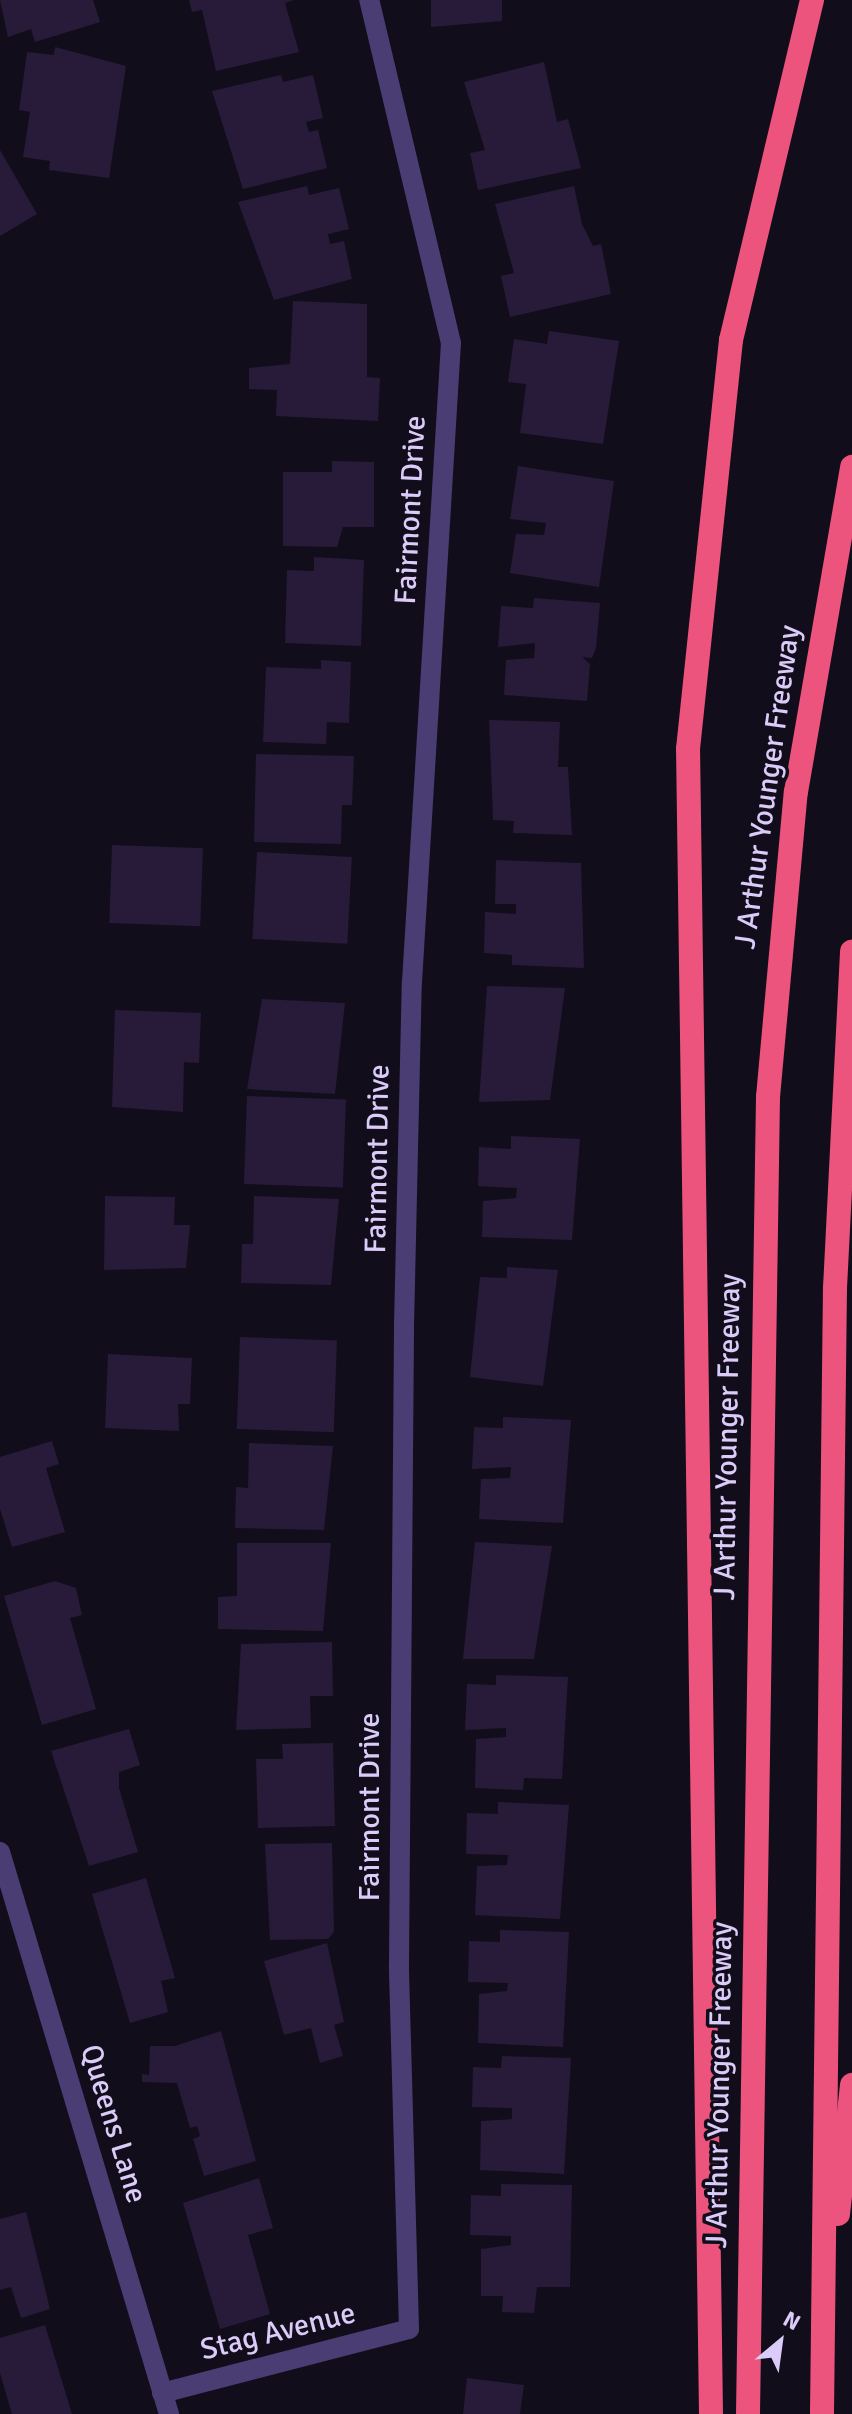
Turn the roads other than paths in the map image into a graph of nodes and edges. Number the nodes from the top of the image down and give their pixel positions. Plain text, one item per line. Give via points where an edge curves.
1 (369, 0) edge
2 (805, 0) edge
3 (812, 0) edge
4 (797, 48) junction
5 (852, 467) edge
6 (852, 951) edge
7 (0, 1852) edge
8 (852, 2085) edge
9 (409, 2329) joint
10 (823, 2352) junction
11 (162, 2393) junction
12 (169, 2414) edge
13 (711, 2414) edge
14 (748, 2414) edge
15 (822, 2414) edge

1 - 9 street, Fairmont Drive via 451,343 412,982 404,1326 399,1966
2 - 4 highway
3 - 4 highway
4 - 13 highway via 731,340 700,584 688,749
5 - 14 highway, J Arthur Younger Freeway via 798,777 768,1082
6 - 10 highway via 835,1288
7 - 11 street, Queens Lane
8 - 10 highway
9 - 11 street, Stag Avenue
10 - 15 highway
11 - 12 street, Queens Lane

